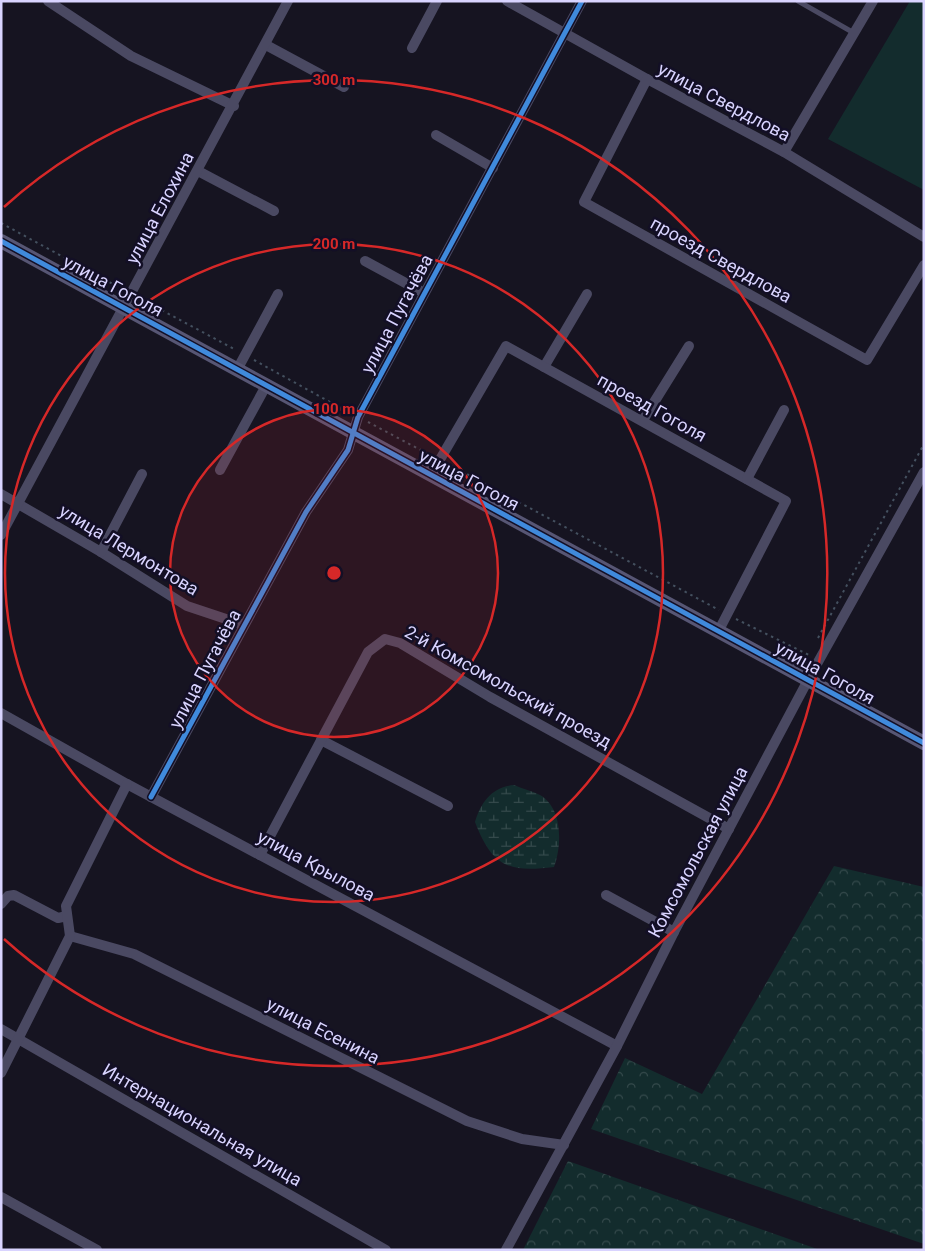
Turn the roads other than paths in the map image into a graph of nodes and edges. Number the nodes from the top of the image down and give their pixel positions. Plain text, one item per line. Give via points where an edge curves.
1 (48, 1) edge
2 (288, 1) edge
3 (437, 1) edge
4 (507, 1) edge
5 (582, 1) edge
6 (798, 1) edge
7 (874, 1) edge
8 (565, 32) junction
9 (854, 34) junction
10 (266, 46) junction
11 (412, 48) dead end
12 (646, 79) junction
13 (344, 87) dead end
14 (234, 106) junction
15 (436, 135) dead end
16 (784, 152) junction
17 (493, 168) junction
18 (198, 171) junction
19 (274, 211) dead end
20 (924, 236) edge
21 (1, 241) edge
22 (365, 261) dead end
23 (924, 265) edge
24 (424, 293) junction
25 (278, 294) dead end
26 (587, 294) dead end
27 (124, 307) junction
28 (689, 346) dead end
29 (544, 367) junction
30 (238, 368) junction
31 (267, 384) junction
32 (784, 410) dead end
33 (643, 420) junction
34 (354, 434) junction
35 (220, 470) dead end
36 (142, 474) dead end
37 (431, 475) junction
38 (747, 479) junction
39 (922, 479) edge
40 (1, 494) edge
41 (18, 503) junction
42 (1, 535) edge
43 (102, 552) junction
44 (244, 626) junction
45 (719, 630) junction
46 (808, 680) junction
47 (1, 713) edge
48 (321, 740) junction
49 (924, 743) edge
50 (127, 784) junction
51 (151, 797) junction
52 (448, 806) dead end
53 (730, 829) junction
54 (260, 855) junction
55 (606, 895) dead end
56 (1, 904) edge
57 (67, 916) junction
58 (674, 932) junction
59 (70, 936) junction
60 (1, 1029) edge
61 (20, 1039) junction
62 (617, 1046) junction
63 (1, 1073) edge
64 (564, 1145) junction
65 (1, 1197) edge
66 (97, 1250) edge
67 (386, 1250) edge
68 (506, 1250) edge

1 - 14 street via 131,56
2 - 10 street, улица Елохина
3 - 11 street
4 - 8 street, улица Свердлова
5 - 8 street, улица Пугачёва
6 - 9 lane
7 - 9 street
8 - 12 street, улица Свердлова
8 - 17 street, улица Пугачёва
9 - 16 street
10 - 13 street
10 - 14 street, улица Елохина
12 - 16 street, улица Свердлова
12 - 23 street, проезд Свердлова via 584,202 867,360
14 - 18 street, улица Елохина
15 - 17 street
16 - 20 street, улица Свердлова
17 - 24 street, улица Пугачёва
18 - 19 street
18 - 27 street, улица Елохина
21 - 27 street, улица Гоголя
22 - 24 street
24 - 34 street, улица Пугачёва via 358,417
25 - 30 street
26 - 29 street
27 - 30 street, улица Гоголя
27 - 41 street, улица Елохина
28 - 33 street
29 - 33 street, проезд Гоголя
29 - 37 street, проезд Гоголя via 506,346
30 - 31 street, улица Гоголя
31 - 34 street, улица Гоголя
31 - 35 street
32 - 38 street
33 - 38 street, проезд Гоголя
34 - 37 street, улица Гоголя
34 - 44 street, улица Пугачёва via 340,465 306,512
36 - 43 street
37 - 45 street, улица Гоголя
38 - 45 street, проезд Гоголя via 786,501
39 - 46 street, Комсомольская улица
40 - 41 street, улица Лермонтова
41 - 42 street, улица Елохина
41 - 43 street, улица Лермонтова
43 - 44 street, улица Лермонтова via 187,606
44 - 51 street, улица Пугачёва
45 - 46 street, улица Гоголя
46 - 49 street, улица Гоголя
46 - 53 street, Комсомольская улица
47 - 50 street, улица Крылова
48 - 52 street
48 - 53 street, 2-й Комсомольский проезд via 368,652 385,639 400,643 490,698
48 - 54 street, 2-й Комсомольский проезд
50 - 51 street, улица Крылова
50 - 57 street via 66,906
51 - 54 street, улица Крылова
53 - 58 street, Комсомольская улица
54 - 62 street, улица Крылова
55 - 58 street
56 - 57 street via 8,896 14,895 58,918
57 - 59 street
58 - 62 street, Комсомольская улица
59 - 61 street
59 - 64 street, улица Есенина via 134,954 467,1121 522,1139
60 - 61 street, Интернациональная улица
61 - 63 street
61 - 67 street, Интернациональная улица
62 - 64 street, Комсомольская улица
64 - 68 street, Комсомольская улица
65 - 66 street

